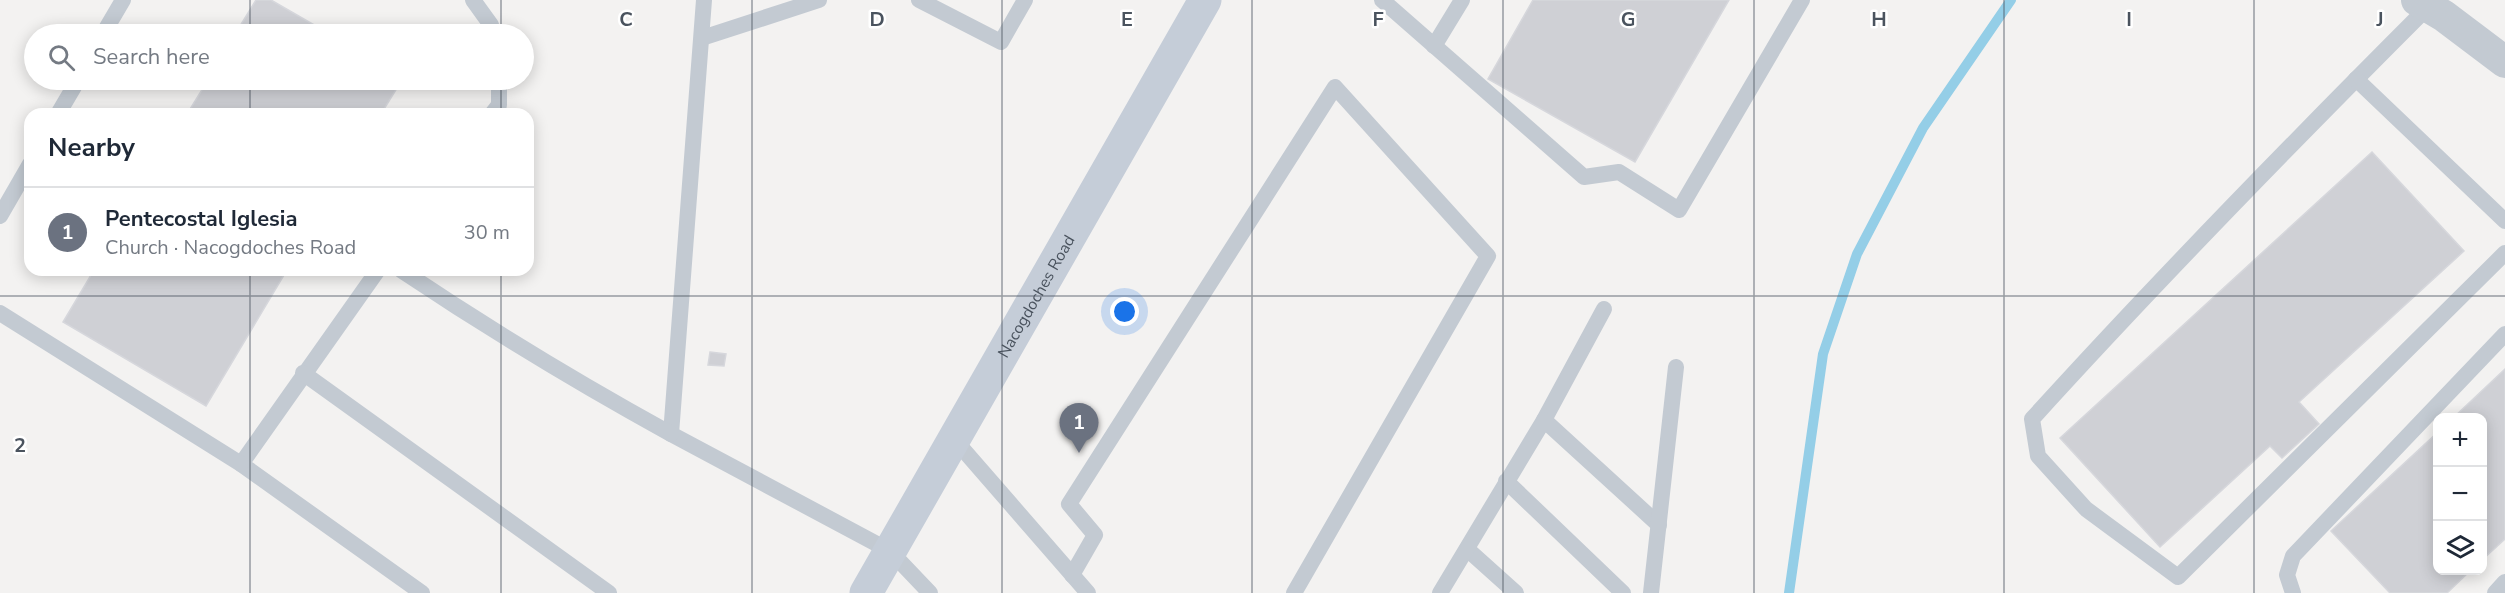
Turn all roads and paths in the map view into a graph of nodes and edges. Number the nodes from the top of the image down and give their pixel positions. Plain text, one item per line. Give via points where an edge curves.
1 (123, 0) edge
2 (473, 0) edge
3 (704, 0) edge
4 (819, 0) edge
5 (919, 0) edge
6 (1025, 0) edge
7 (1205, 0) edge
8 (1382, 0) edge
9 (1462, 0) edge
10 (1802, 0) edge
11 (2422, 3) edge
12 (110, 24) edge
13 (490, 24) edge
14 (702, 38) junction
15 (1434, 46) junction
16 (2505, 62) edge
17 (2356, 79) junction
18 (72, 90) edge
19 (499, 90) edge
20 (62, 108) edge
21 (497, 108) edge
22 (24, 174) edge
23 (0, 216) edge
24 (2505, 221) edge
25 (2505, 253) edge
26 (374, 276) edge
27 (410, 276) edge
28 (1604, 309) dead end
29 (0, 313) edge
30 (2505, 334) edge
31 (1676, 367) dead end
32 (303, 373) junction
33 (1544, 420) junction
34 (671, 434) junction
35 (954, 439) junction
36 (241, 464) junction
37 (1506, 481) junction
38 (1659, 525) junction
39 (1467, 549) junction
40 (890, 551) junction
41 (1072, 575) junction
42 (2505, 582) edge
43 (422, 593) edge
44 (609, 593) edge
45 (866, 593) edge
46 (930, 593) edge
47 (1088, 593) edge
48 (1294, 593) edge
49 (1440, 593) edge
50 (1516, 593) edge
51 (1623, 593) edge
52 (1651, 593) edge
53 (2293, 593) edge
54 (2495, 593) edge

1 - 12 lane
2 - 13 lane
3 - 14 lane
4 - 14 lane
5 - 6 lane via 1001,42
7 - 35 main road, Nacogdoches Road
8 - 15 lane
9 - 15 lane
10 - 15 lane via 1679,210 1619,172 1584,177
11 - 16 street
11 - 17 lane
14 - 34 lane
17 - 24 lane
17 - 25 lane via 2126,316 2032,419 2038,456 2086,509 2178,577
18 - 20 lane
19 - 21 lane
22 - 23 lane
26 - 32 lane
27 - 34 lane via 496,333
28 - 33 lane
29 - 36 lane
30 - 53 lane via 2293,556 2287,575
31 - 38 lane
32 - 36 lane
32 - 44 lane
33 - 37 lane
33 - 38 lane
34 - 40 lane
35 - 40 main road, Nacogdoches Road
35 - 41 lane
36 - 43 lane
37 - 39 lane
37 - 51 lane
38 - 52 lane
39 - 49 lane
39 - 50 lane
40 - 45 main road, Nacogdoches Road
40 - 46 lane
41 - 47 lane
41 - 48 lane via 1095,535 1069,504 1335,87 1488,256
42 - 54 lane

